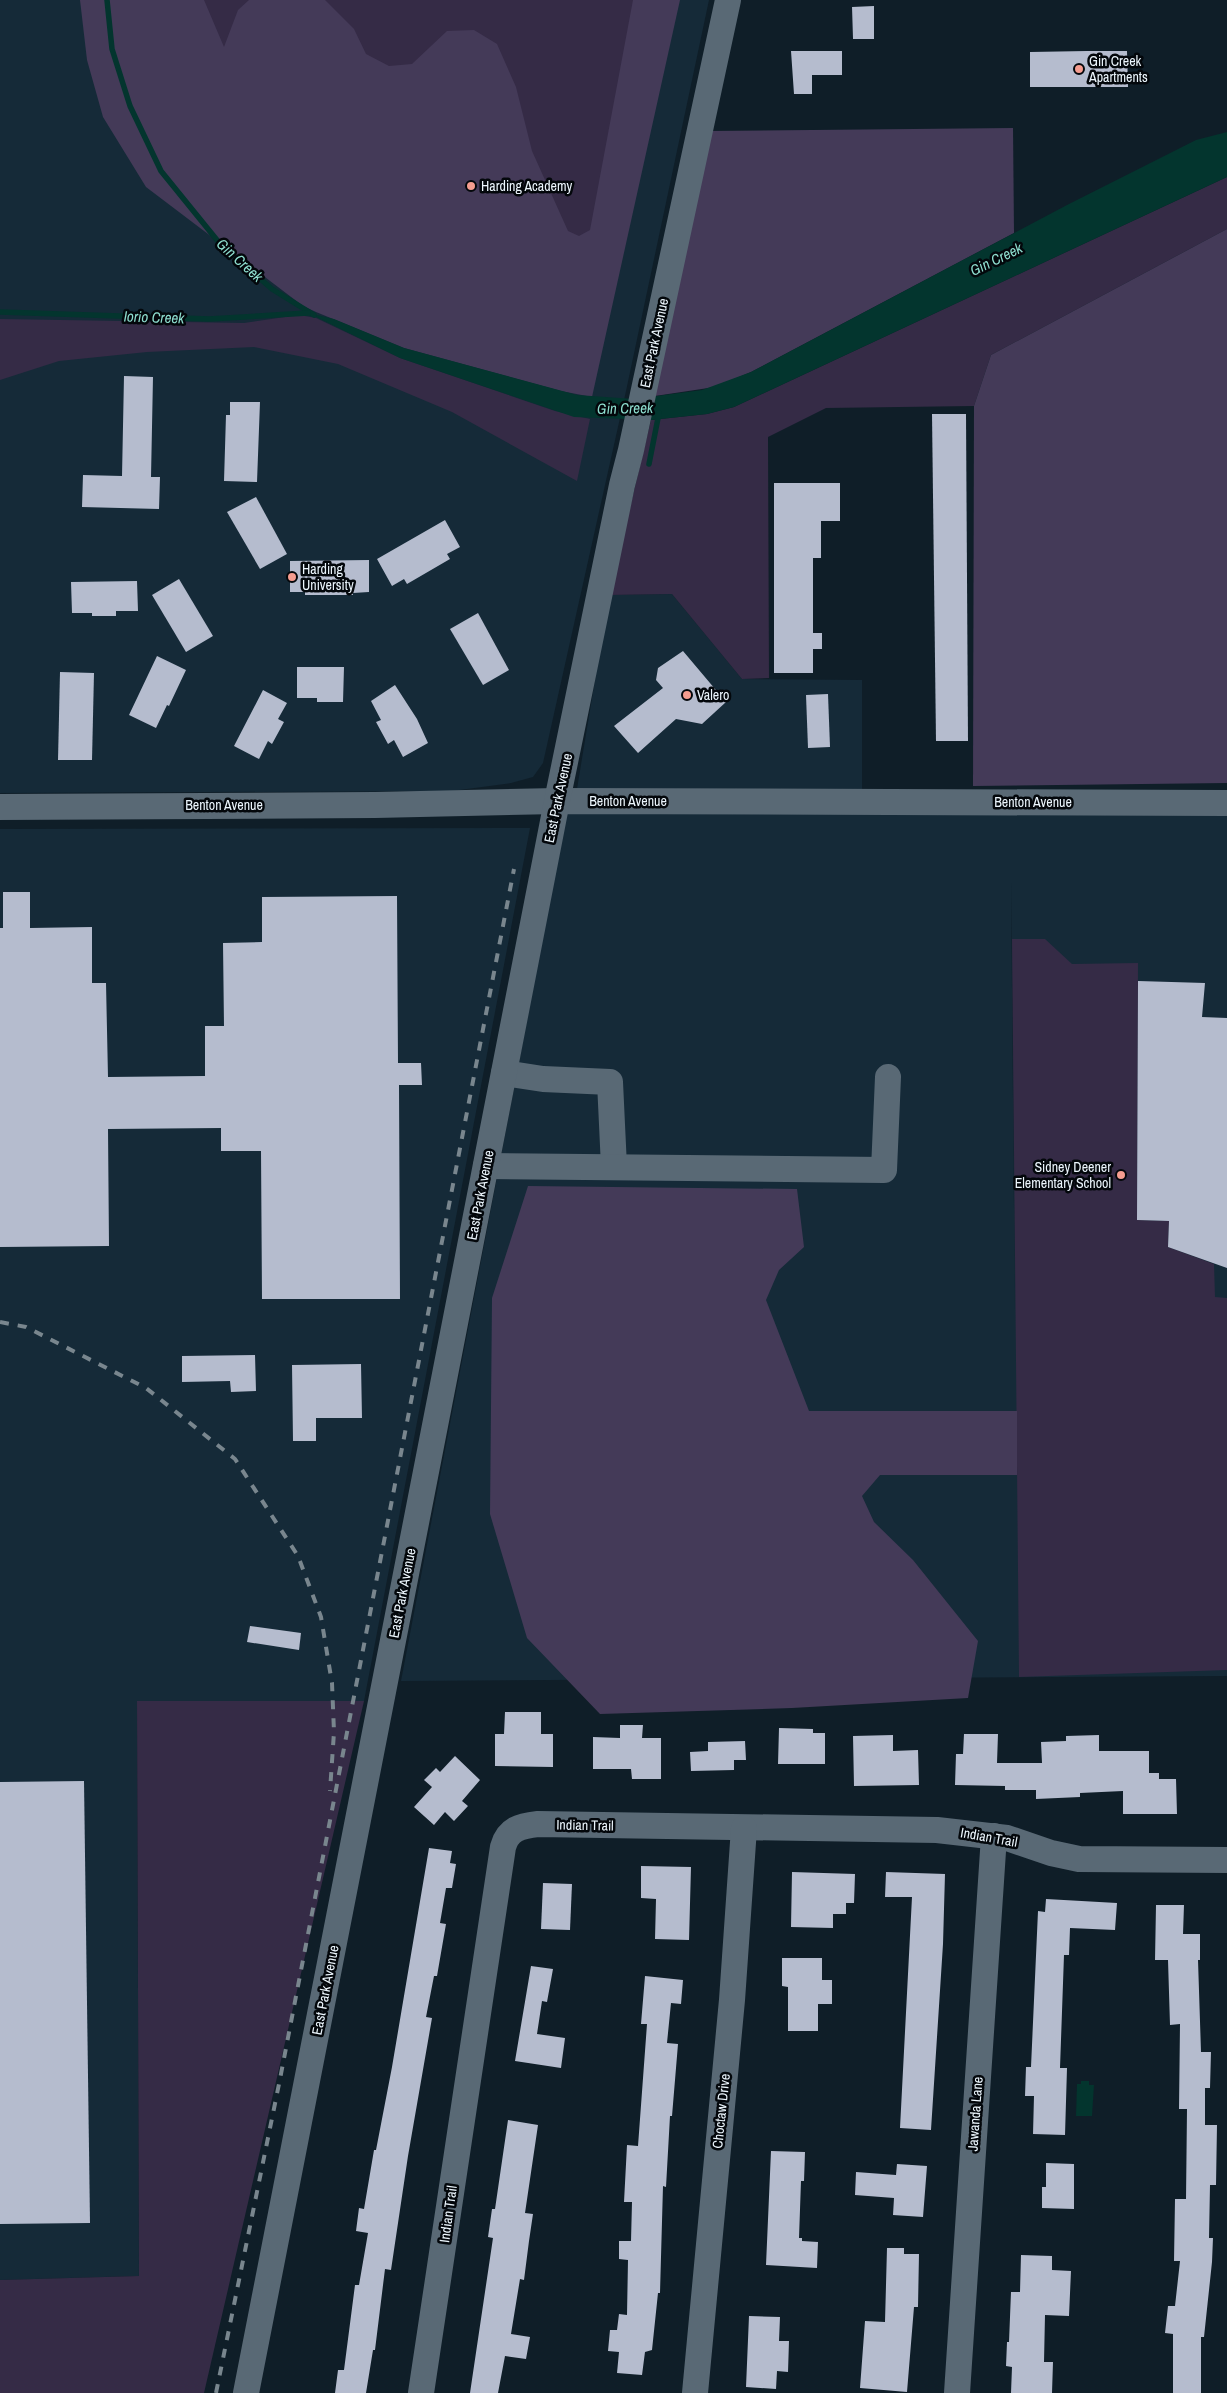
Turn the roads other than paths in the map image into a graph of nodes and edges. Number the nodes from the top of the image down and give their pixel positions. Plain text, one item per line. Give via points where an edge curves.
1 (728, 0) edge
2 (557, 801) junction
3 (1227, 803) edge
4 (0, 807) edge
5 (504, 1073) junction
6 (888, 1077) dead end
7 (486, 1166) junction
8 (614, 1167) junction
9 (744, 1828) junction
10 (994, 1836) junction
11 (1227, 1860) edge
12 (246, 2393) edge
13 (421, 2393) edge
14 (695, 2393) edge
15 (957, 2393) edge

1 - 2 street, East Park Avenue
2 - 3 street, Benton Avenue
2 - 4 street, Benton Avenue
2 - 5 street, East Park Avenue
5 - 7 street, East Park Avenue
5 - 8 street via 543,1079 610,1082
6 - 8 street via 884,1170
7 - 8 street
7 - 12 street, East Park Avenue
9 - 10 street, Indian Trail via 938,1830
9 - 13 street, Indian Trail via 538,1824 513,1830 506,1837
9 - 14 street, Choctaw Drive via 732,2000
10 - 11 street, Indian Trail via 1079,1858
10 - 15 street, Jawanda Lane

